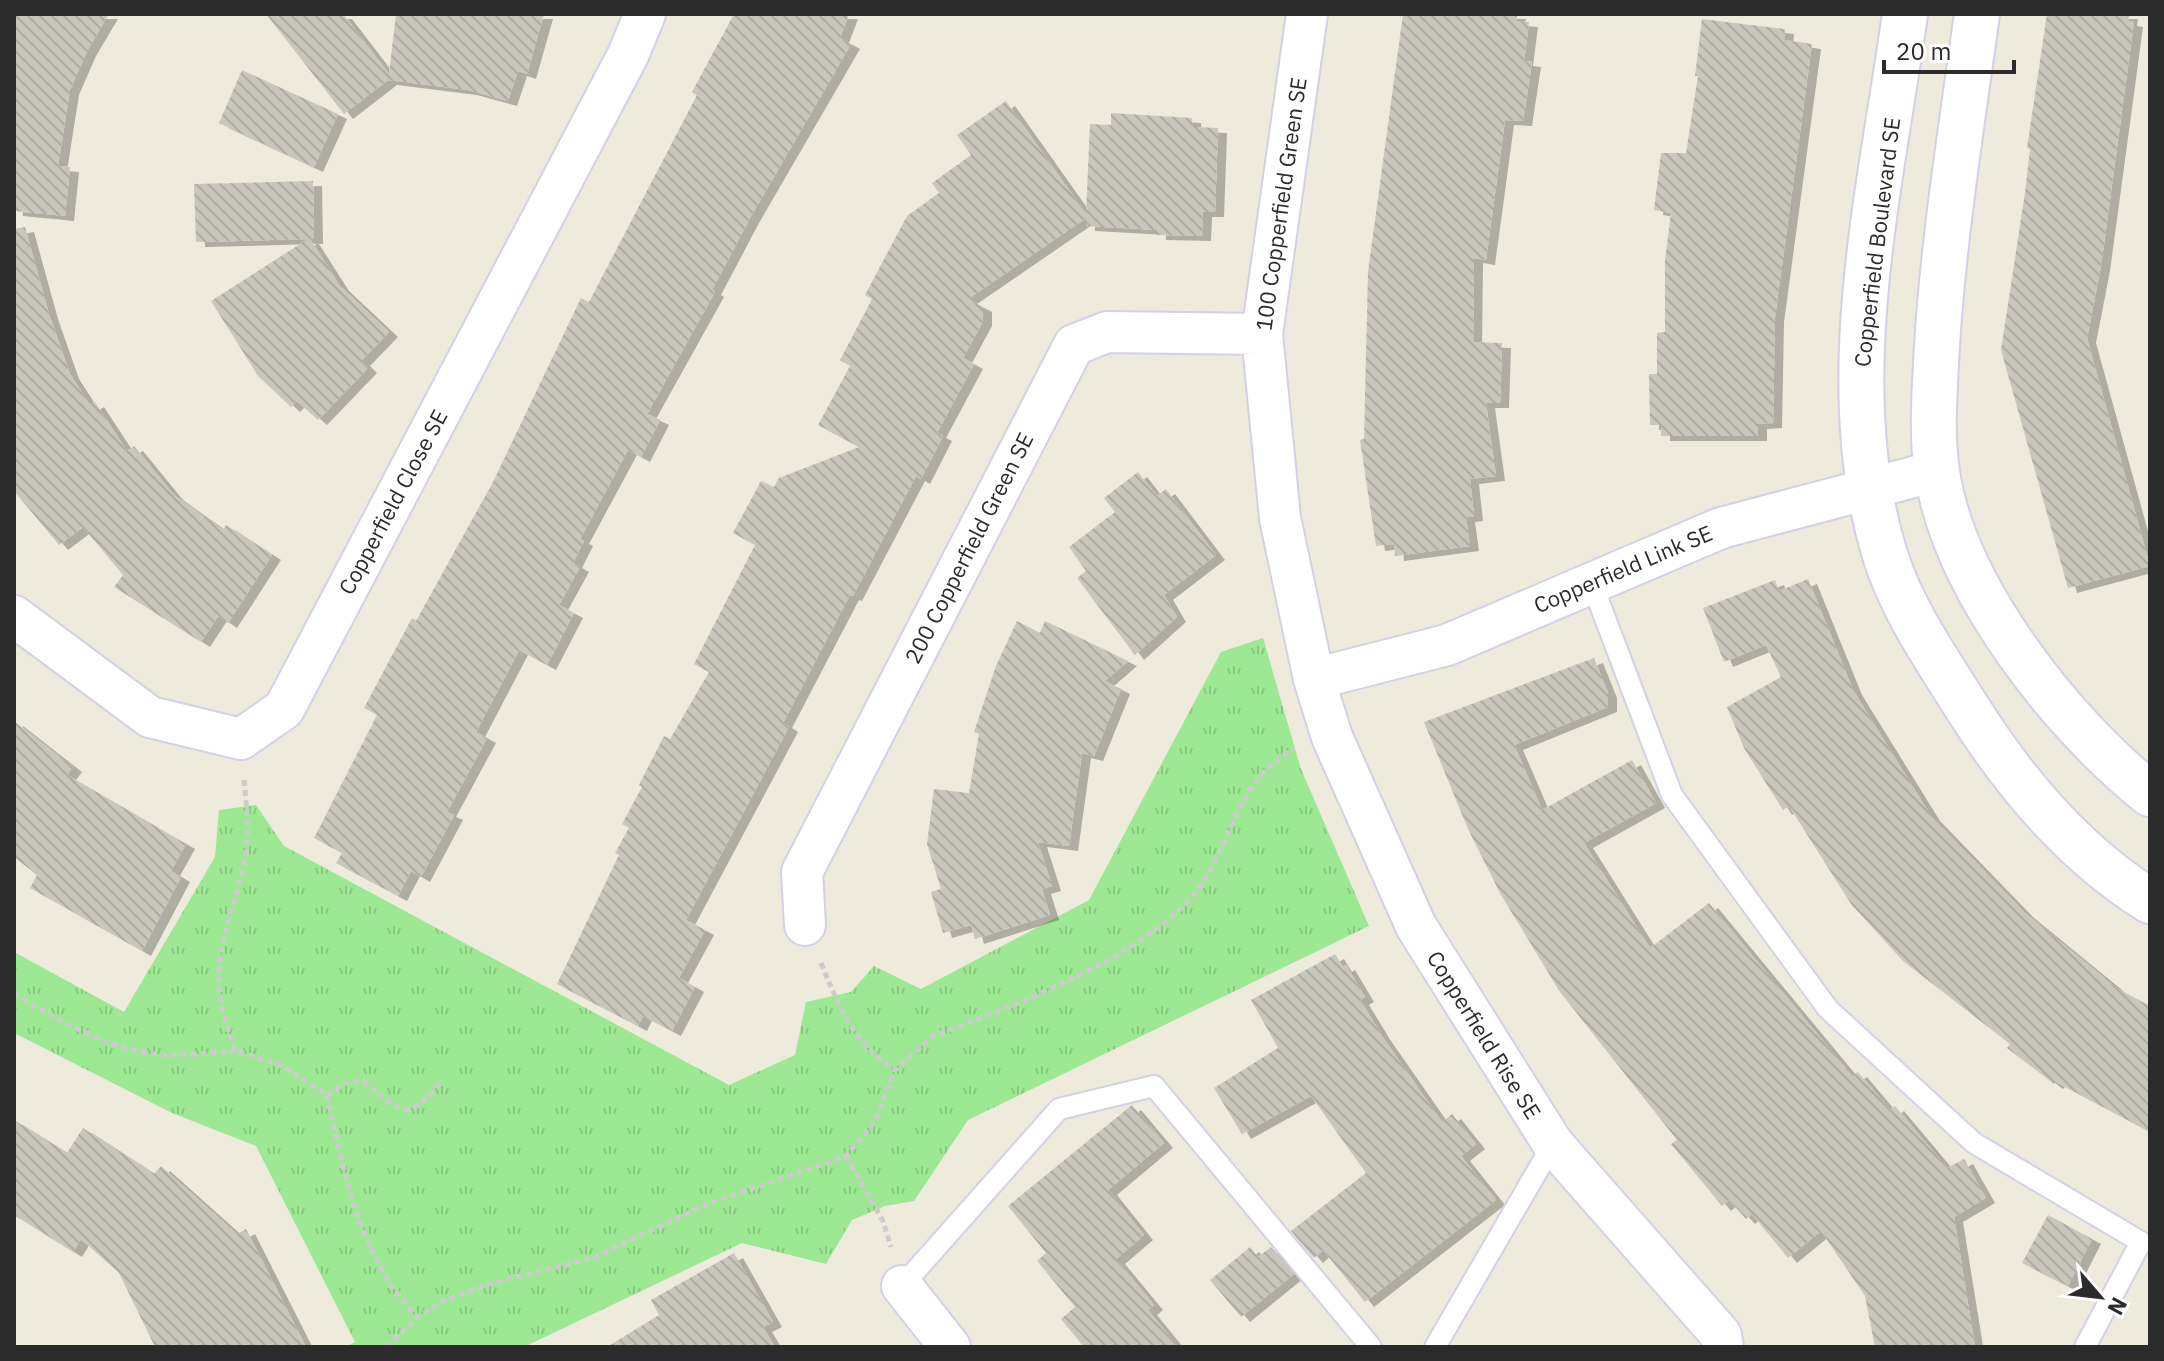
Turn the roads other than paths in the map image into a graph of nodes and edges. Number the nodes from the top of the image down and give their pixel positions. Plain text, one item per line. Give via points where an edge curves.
1 (645, 14) edge
2 (1307, 14) edge
3 (1905, 14) edge
4 (1977, 14) edge
5 (1262, 334) junction
6 (1936, 471) junction
7 (1868, 489) junction
8 (1591, 581) junction
9 (14, 616) edge
10 (1314, 679) junction
11 (2150, 794) edge
12 (2150, 901) edge
13 (805, 925) road end
14 (1553, 1144) junction
15 (902, 1286) joint
16 (950, 1347) edge
17 (1371, 1347) edge
18 (1435, 1347) edge
19 (1723, 1347) edge
20 (2085, 1347) edge

1 - 9 street, Copperfield Close SE via 621,69 284,709 241,739 150,717
2 - 5 street, 100 Copperfield Green SE
3 - 7 street, Copperfield Boulevard SE via 1867,284 1861,386
4 - 6 street via 1941,290 1934,393
5 - 10 street, 100 Copperfield Green SE via 1280,518
5 - 13 street, 200 Copperfield Green SE via 1107,332 1074,345 802,872
6 - 7 street, Copperfield Link SE
6 - 11 street via 1949,526 1986,602 2064,715
7 - 8 street, Copperfield Link SE via 1721,528
7 - 12 street, Copperfield Boulevard SE via 1886,557 1924,638 1992,747 2065,836
8 - 10 street, Copperfield Link SE via 1447,645
8 - 20 lane via 1672,795 1828,1009 1974,1143 2141,1242
10 - 14 street, Copperfield Rise SE via 1332,737 1416,926
14 - 18 lane
14 - 19 street, Copperfield Rise SE via 1721,1335
15 - 16 street
15 - 17 lane via 1059,1109 1154,1086

